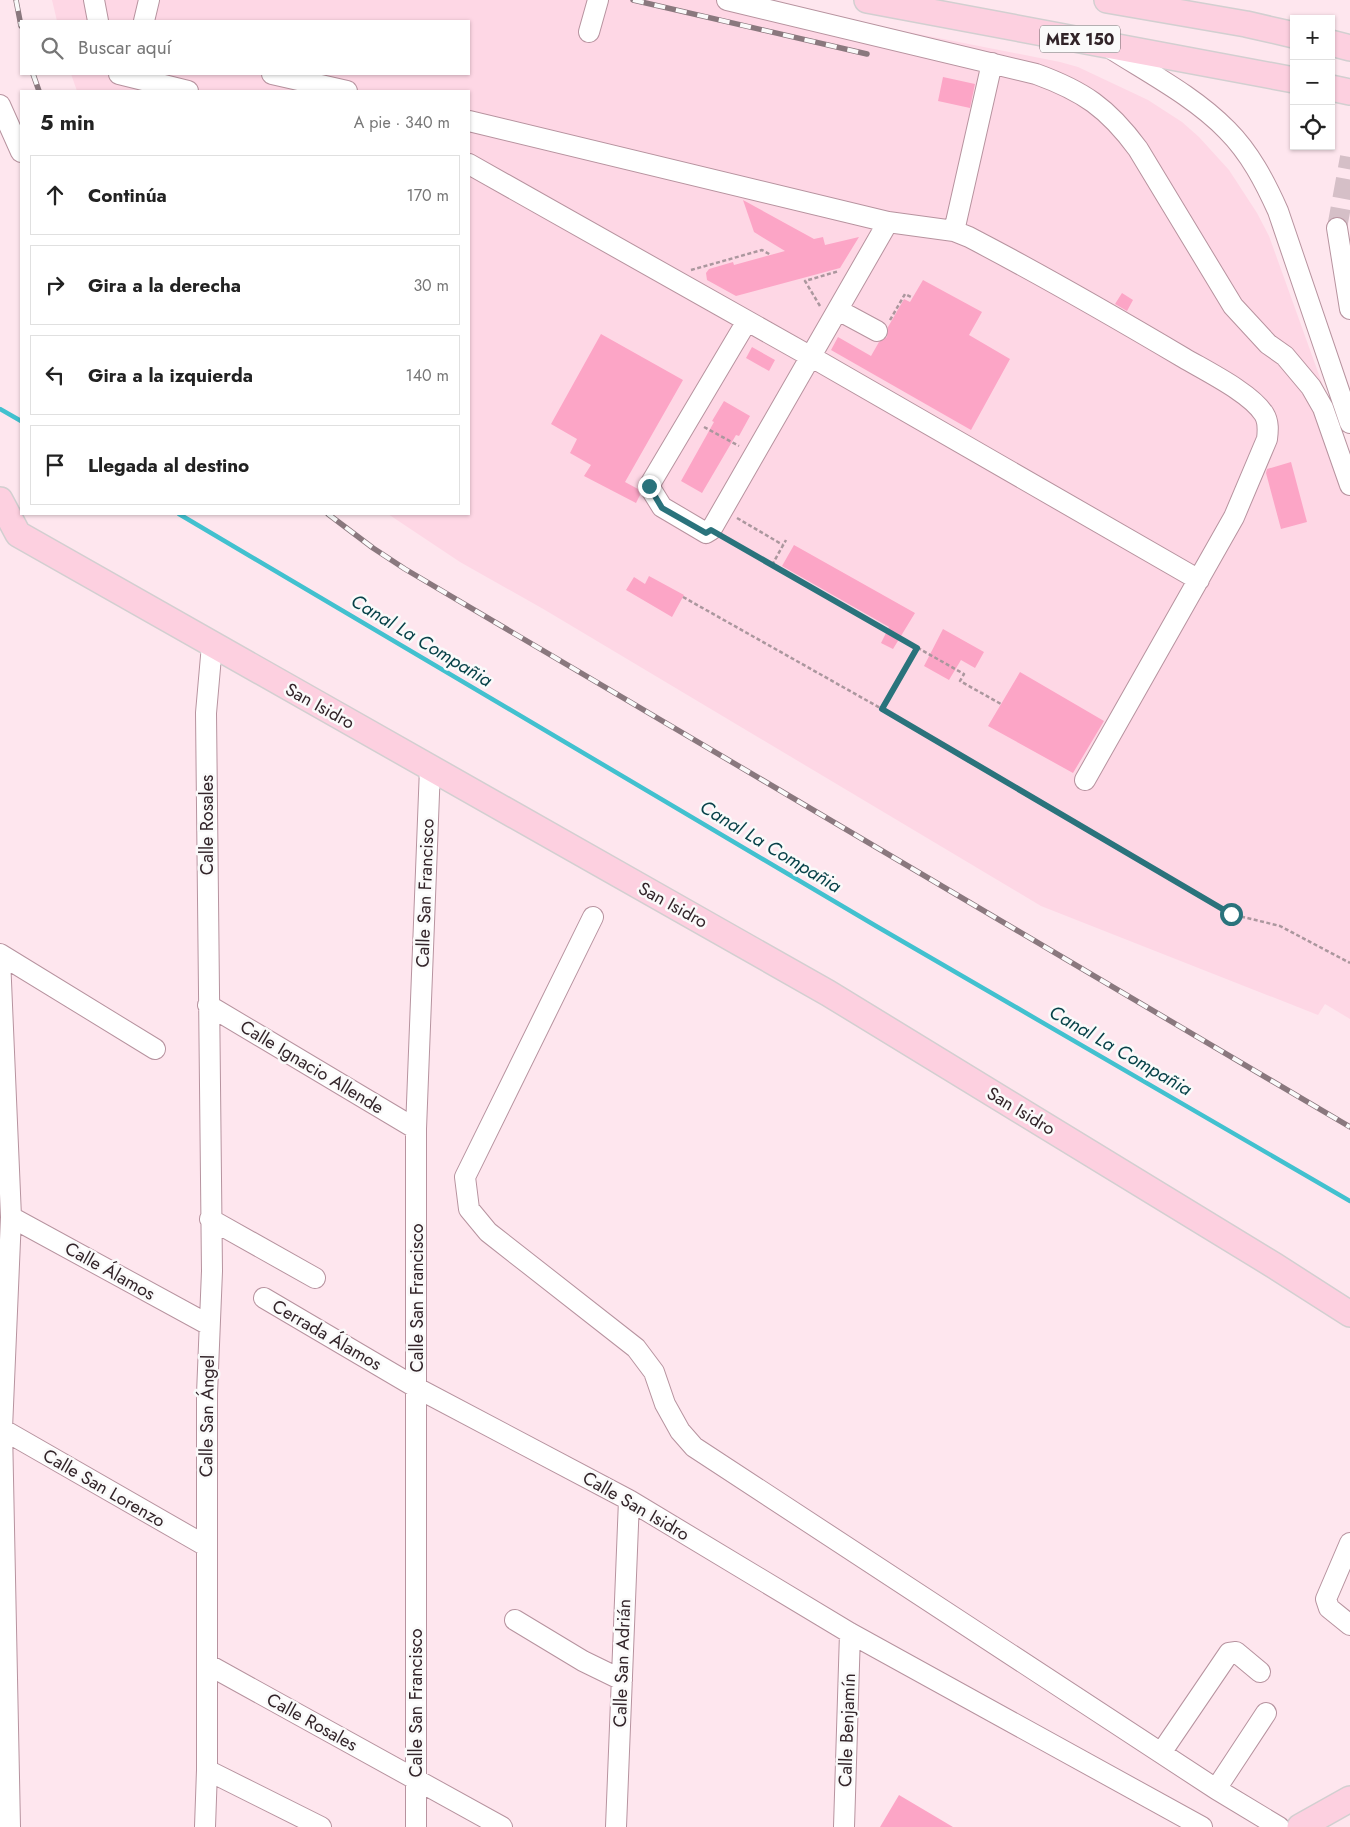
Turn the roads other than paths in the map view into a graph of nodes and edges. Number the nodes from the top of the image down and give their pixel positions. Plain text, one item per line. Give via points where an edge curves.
1 (94, 0) edge
2 (103, 0) edge
3 (149, 0) edge
4 (598, 0) edge
5 (727, 0) edge
6 (867, 0) edge
7 (1107, 0) edge
8 (100, 20) edge
9 (100, 20) edge
10 (144, 20) edge
11 (589, 32) dead end
12 (1290, 34) edge
13 (1102, 43) junction
14 (1335, 44) edge
15 (1350, 48) edge
16 (992, 63) junction
17 (123, 75) edge
18 (276, 75) edge
19 (1290, 79) edge
20 (1335, 89) edge
21 (184, 90) edge
22 (343, 90) edge
23 (1350, 92) edge
24 (0, 105) edge
25 (470, 121) edge
26 (20, 150) edge
27 (470, 165) edge
28 (888, 222) junction
29 (1337, 228) tunnel mouth
30 (954, 231) junction
31 (828, 305) junction
32 (1350, 309) edge
33 (747, 321) junction
34 (881, 329) road end
35 (811, 357) junction
36 (1350, 423) edge
37 (1350, 485) edge
38 (1, 506) edge
39 (1199, 580) junction
40 (212, 645) junction
41 (430, 768) junction
42 (1085, 780) dead end
43 (593, 917) dead end
44 (0, 956) edge
45 (208, 1005) junction
46 (155, 1049) dead end
47 (416, 1129) junction
48 (11, 1217) junction
49 (210, 1219) junction
50 (315, 1278) dead end
51 (264, 1298) dead end
52 (1350, 1314) edge
53 (209, 1325) junction
54 (417, 1388) junction
55 (2, 1429) junction
56 (629, 1500) junction
57 (1350, 1543) edge
58 (206, 1546) junction
59 (515, 1620) dead end
60 (1350, 1625) edge
61 (850, 1633) junction
62 (207, 1664) junction
63 (1260, 1672) dead end
64 (622, 1680) junction
65 (1266, 1713) dead end
66 (1162, 1753) junction
67 (207, 1770) junction
68 (416, 1780) junction
69 (1216, 1789) junction
70 (1350, 1799) edge
71 (10, 1827) edge
72 (205, 1827) edge
73 (321, 1827) edge
74 (416, 1827) edge
75 (502, 1827) edge
76 (616, 1827) edge
77 (844, 1827) edge
78 (1202, 1827) edge
79 (1279, 1827) edge
80 (1300, 1827) edge

1 - 8 street
2 - 9 street
3 - 10 street
4 - 11 street
5 - 16 street
6 - 13 main road, MEX 150
7 - 12 main road, MEX 150
13 - 19 main road, MEX 150
13 - 36 street via 1201,106 1250,158 1278,211
14 - 15 main road
16 - 30 street
16 - 37 street via 1036,74 1074,90 1095,102 1124,130 1151,168 1234,306 1268,344 1285,356 1311,387 1323,408
17 - 21 street
18 - 22 street
20 - 23 main road
24 - 26 street
25 - 28 street via 563,136
27 - 33 street
28 - 30 street
28 - 31 street
29 - 32 street
30 - 39 street via 1207,371 1241,392 1265,414 1267,440 1234,516
31 - 34 street
31 - 35 street
33 - 35 street
33 - 35 street via 642,482 662,508 706,533 711,530
35 - 39 street
38 - 40 main road, San Isidro via 18,534
39 - 42 street
40 - 41 main road, San Isidro
40 - 45 street, Calle Rosales via 206,713
41 - 47 street, Calle San Francisco
41 - 52 main road, San Isidro via 828,993
43 - 66 street via 465,1177 469,1209 488,1232 636,1348 654,1372 665,1404 680,1431 694,1447
44 - 46 street
44 - 48 street
45 - 47 street, Calle Ignacio Allende
45 - 49 street, Calle San Ángel
47 - 54 street, Calle San Francisco
48 - 53 street, Calle Álamos
48 - 55 street
49 - 50 street
49 - 53 street, Calle San Ángel
51 - 54 street, Cerrada Álamos
53 - 58 street, Calle San Ángel
54 - 56 street, Calle San Isidro
54 - 68 street, Calle San Francisco
55 - 58 street, Calle San Lorenzo
55 - 71 street
56 - 61 street, Calle San Isidro
56 - 64 street, Calle San Adrián
57 - 60 street via 1326,1599 1329,1608
58 - 62 street, Calle San Ángel
59 - 64 street
61 - 77 street, Calle Benjamín
61 - 78 street, Calle San Isidro
62 - 67 street, Calle San Ángel
62 - 68 street, Calle Rosales
63 - 66 street via 1236,1652 1229,1653
64 - 76 street, Calle San Adrián
65 - 69 street
66 - 69 street
67 - 72 street, Calle San Ángel
67 - 73 street
68 - 74 street, Calle San Francisco
68 - 75 street, Calle Rosales
69 - 79 street
70 - 80 main road

